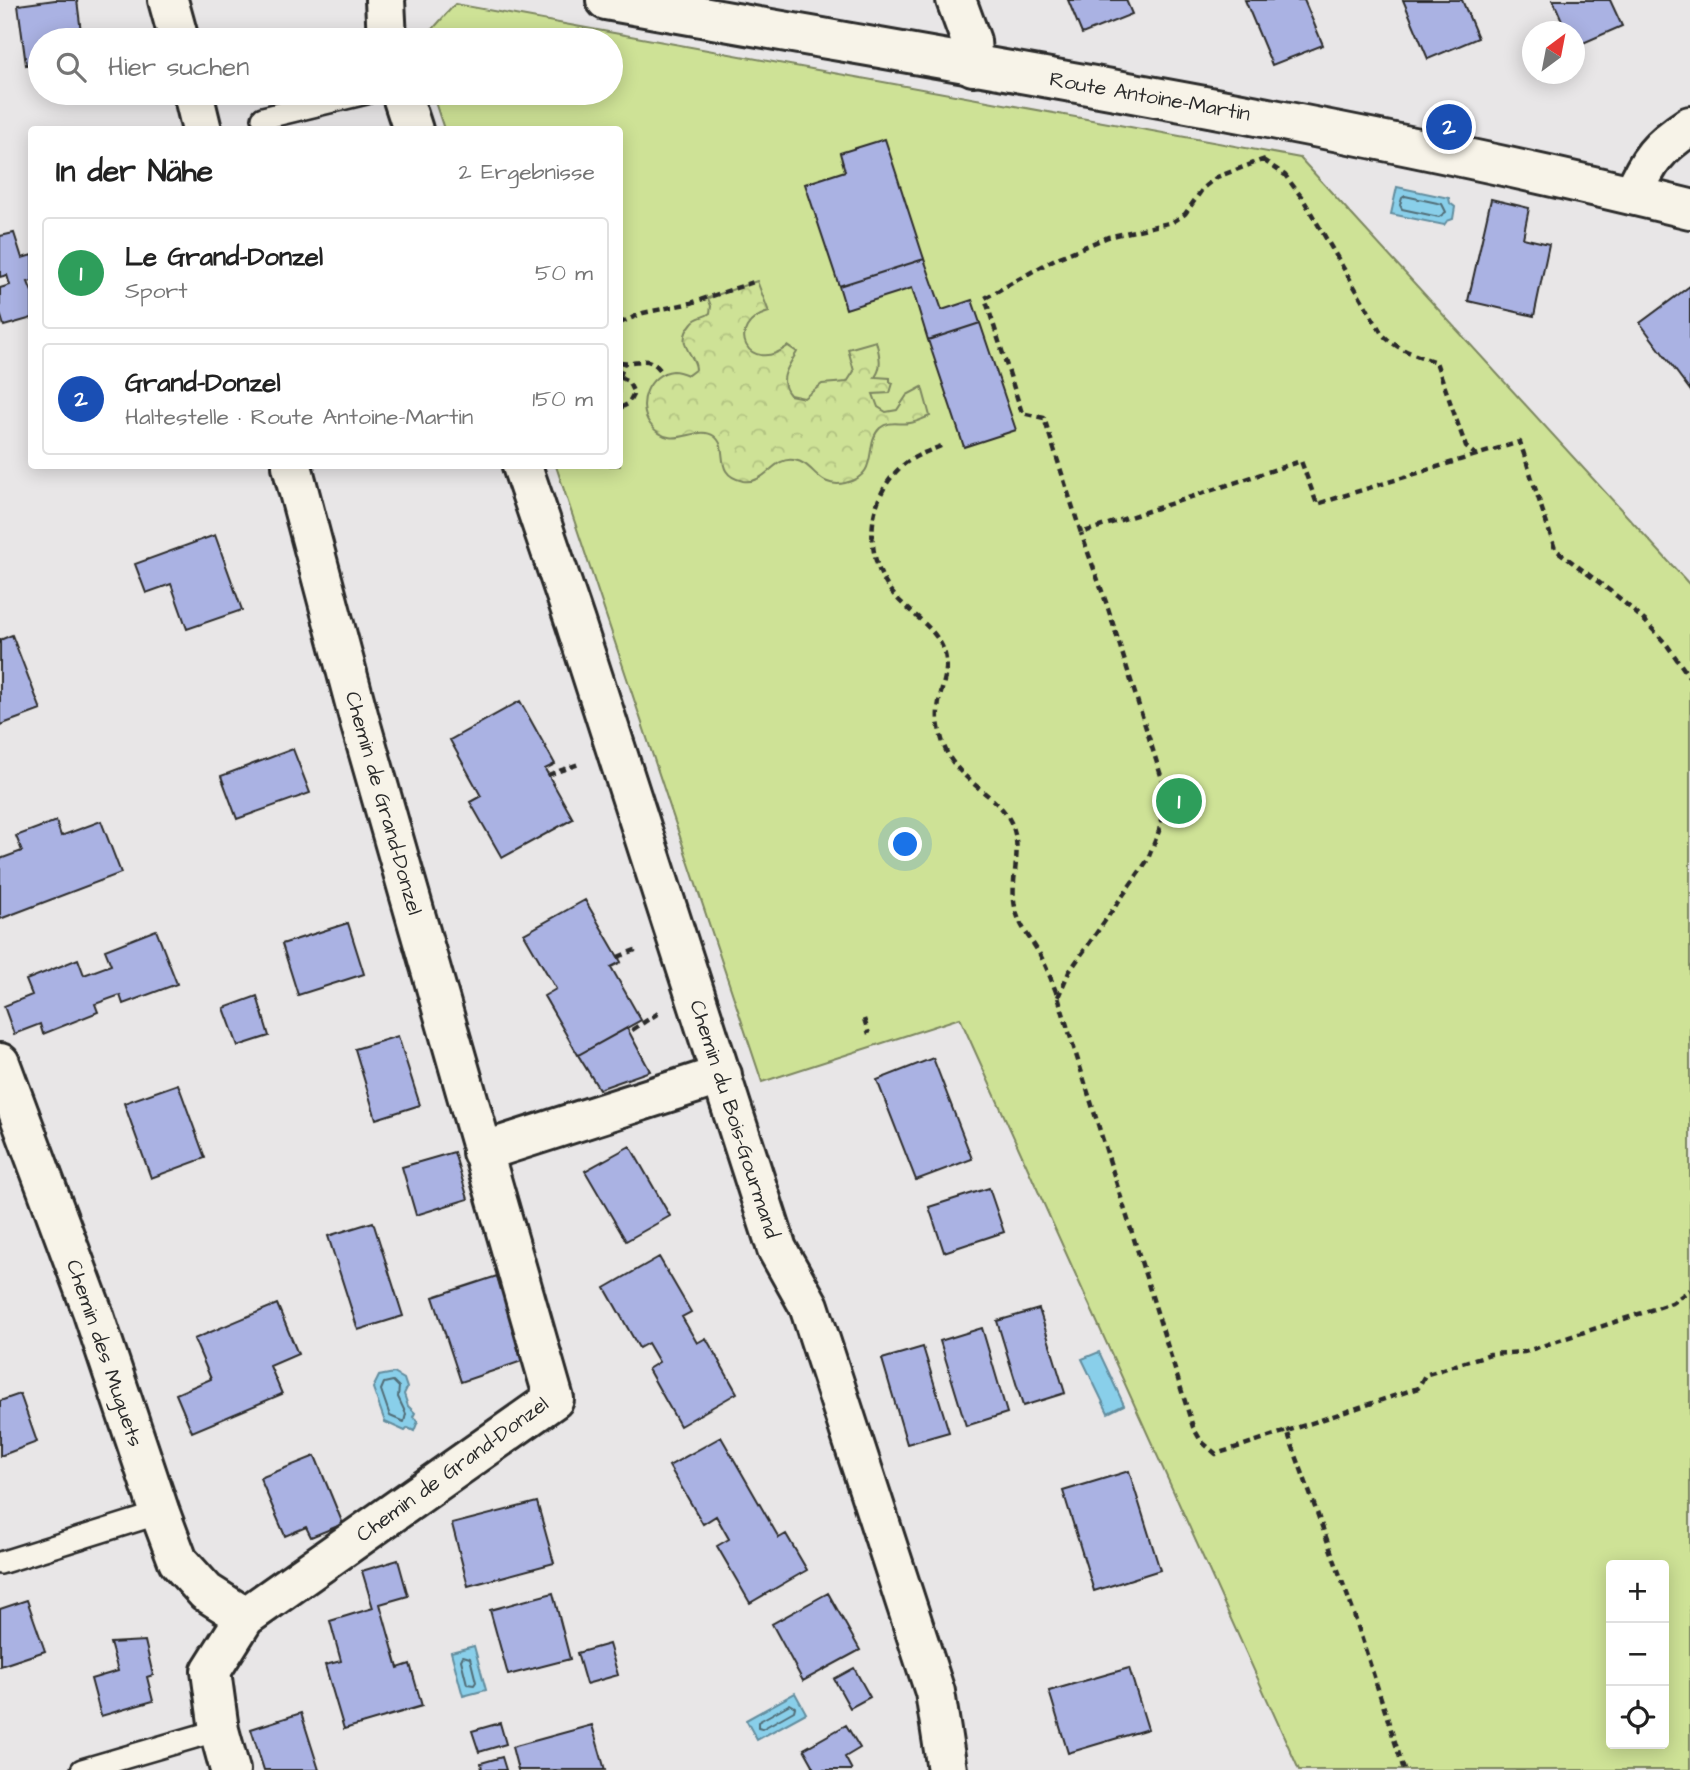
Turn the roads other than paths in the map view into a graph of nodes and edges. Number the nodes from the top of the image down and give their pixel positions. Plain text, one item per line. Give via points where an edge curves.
1 (168, 0) edge
2 (385, 0) edge
3 (606, 0) edge
4 (956, 0) edge
5 (745, 13) edge
6 (176, 28) edge
7 (386, 28) edge
8 (973, 66) junction
9 (196, 105) edge
10 (317, 105) edge
11 (405, 105) edge
12 (263, 118) dead end
13 (201, 126) edge
14 (412, 126) edge
15 (1690, 126) edge
16 (1633, 195) junction
17 (1690, 209) edge
18 (293, 469) edge
19 (523, 469) edge
20 (0, 1063) edge
21 (722, 1075) junction
22 (8, 1110) edge
23 (481, 1145) junction
24 (160, 1513) junction
25 (0, 1563) edge
26 (245, 1617) junction
27 (219, 1730) junction
28 (82, 1770) edge
29 (230, 1770) edge
30 (947, 1770) edge

1 - 6 street
2 - 7 street
3 - 5 street, Route Antoine-Martin
4 - 8 street via 971,41
5 - 8 street, Route Antoine-Martin
8 - 16 street, Route Antoine-Martin via 1279,119
9 - 13 street
10 - 12 lane
11 - 14 street
15 - 16 street via 1645,166
16 - 17 street, Route Antoine-Martin
18 - 23 street, Chemin de Grand-Donzel
19 - 21 street, Chemin du Bois-Gourmand
20 - 22 street, Chemin des Muguets
21 - 23 street
21 - 30 street, Chemin du Bois-Gourmand via 777,1249 809,1306 918,1639 935,1692
22 - 24 street, Chemin des Muguets via 92,1310
23 - 26 street, Chemin de Grand-Donzel via 554,1399
24 - 25 lane
24 - 26 street, Chemin des Muguets via 178,1560 206,1591
26 - 27 street, Chemin de Grand-Donzel via 211,1671
27 - 28 lane
27 - 29 street, Chemin de Grand-Donzel

